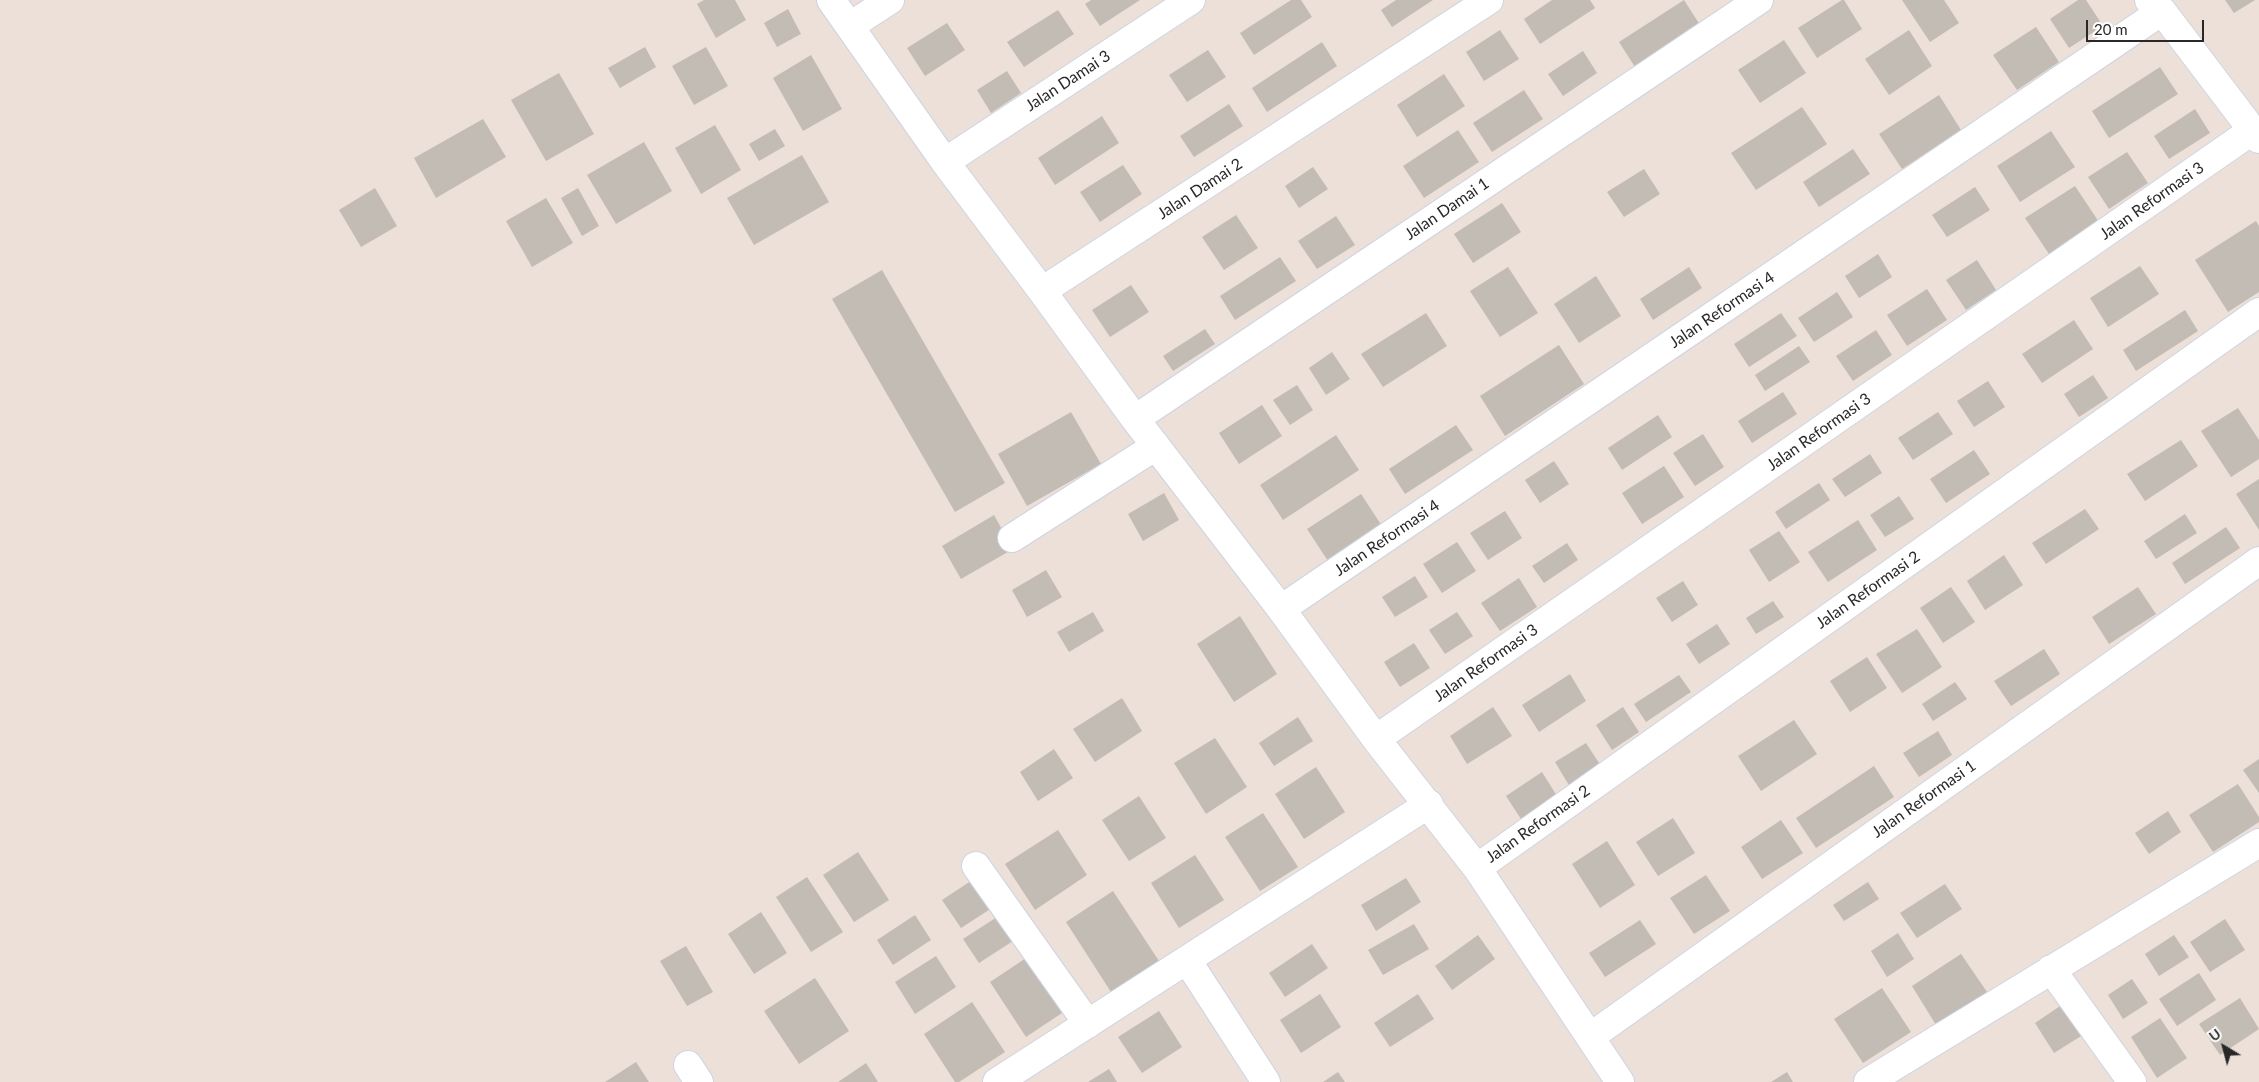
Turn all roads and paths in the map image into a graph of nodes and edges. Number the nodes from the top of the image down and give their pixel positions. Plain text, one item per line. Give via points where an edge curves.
1 (831, 0) edge
2 (890, 0) edge
3 (1191, 0) edge
4 (1489, 0) edge
5 (1759, 0) edge
6 (2155, 5) edge
7 (1721, 10) edge
8 (850, 26) junction
9 (2256, 134) edge
10 (945, 162) junction
11 (1042, 291) junction
12 (2259, 312) edge
13 (1135, 419) junction
14 (1156, 446) junction
15 (1012, 538) dead end
16 (2259, 561) edge
17 (1281, 609) junction
18 (1376, 740) junction
19 (1429, 804) junction
20 (2259, 843) edge
21 (976, 866) dead end
22 (1477, 868) junction
23 (1187, 960) junction
24 (2051, 969) junction
25 (1088, 1024) junction
26 (1590, 1037) junction
27 (997, 1082) edge
28 (1266, 1082) edge
29 (1620, 1082) edge
30 (1868, 1082) edge
31 (2132, 1082) edge

1 - 8 street
2 - 8 street
3 - 10 street, Jalan Damai 3
4 - 11 street, Jalan Damai 2
5 - 7 street, Jalan Damai 1
6 - 9 street
6 - 17 street, Jalan Reformasi 4
7 - 13 street, Jalan Damai 1
8 - 10 street
9 - 18 street, Jalan Reformasi 3
10 - 11 street
11 - 13 street
12 - 22 street, Jalan Reformasi 2
13 - 14 street
14 - 15 street
14 - 17 street
16 - 26 street, Jalan Reformasi 1
17 - 18 street
18 - 19 street
19 - 22 street
19 - 23 street
20 - 24 street
21 - 25 street
22 - 26 street
23 - 25 street
23 - 28 street
24 - 30 street
24 - 31 street
25 - 27 street
26 - 29 street

